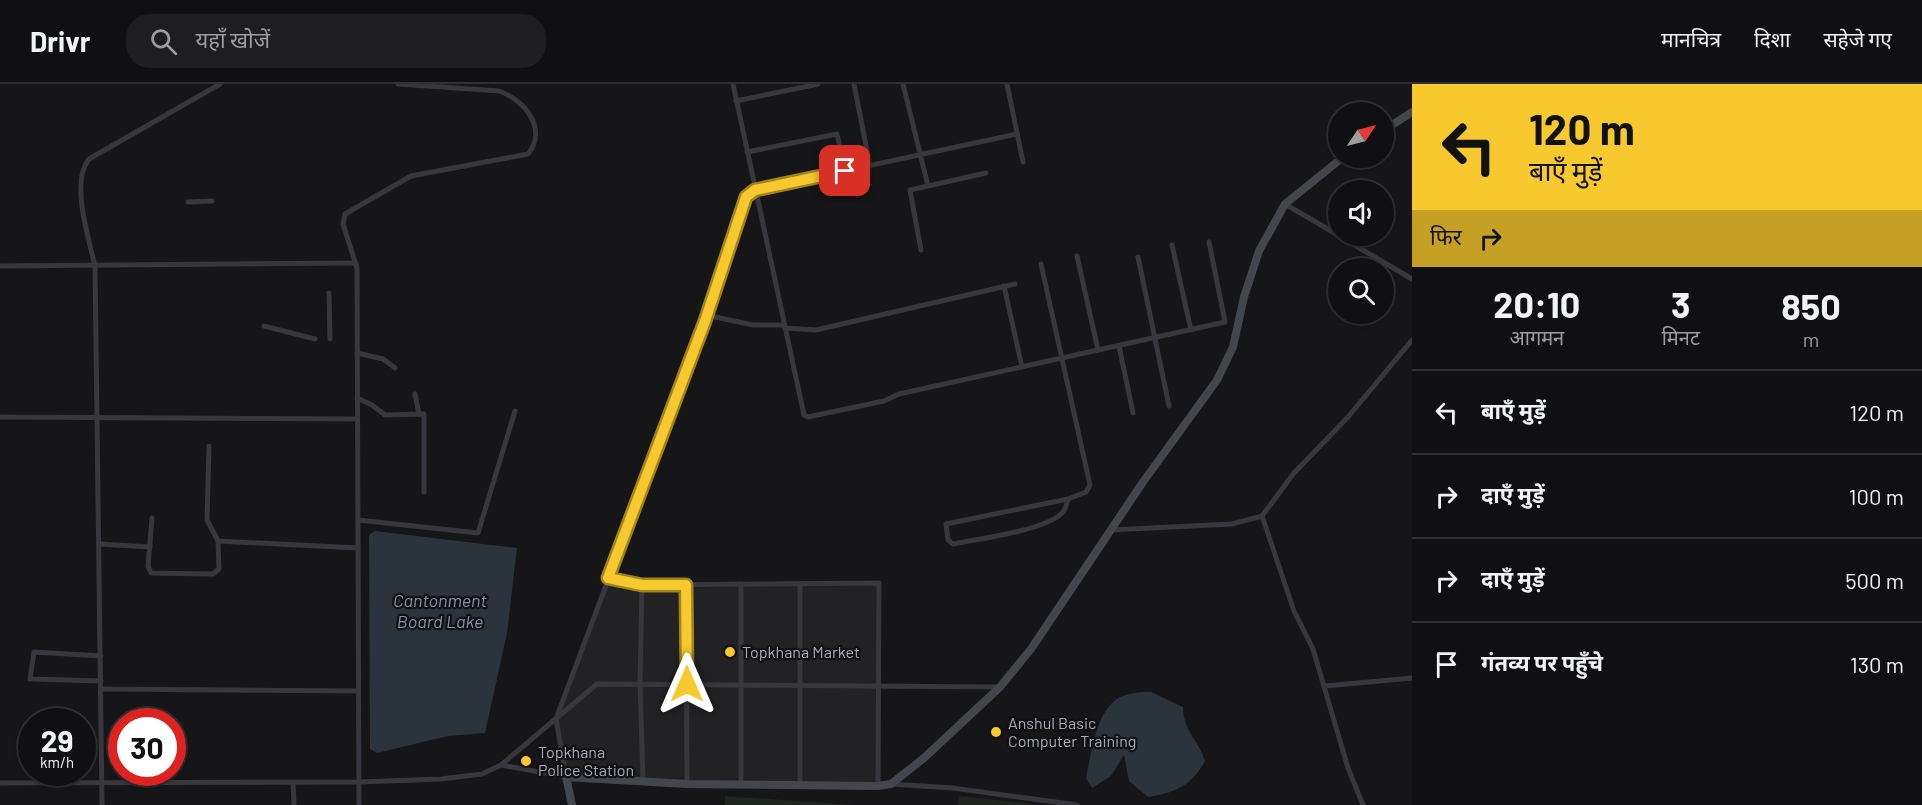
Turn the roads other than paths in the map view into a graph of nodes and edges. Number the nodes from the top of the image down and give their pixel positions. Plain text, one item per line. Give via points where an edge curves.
1 (220, 84) edge
2 (398, 84) edge
3 (733, 84) edge
4 (818, 84) edge
5 (854, 84) edge
6 (903, 84) edge
7 (1007, 84) edge
8 (736, 101) junction
9 (1412, 112) edge
10 (1394, 123) edge
11 (1017, 134) junction
12 (747, 152) junction
13 (921, 155) junction
14 (1023, 162) dead end
15 (870, 166) junction
16 (1330, 168) edge
17 (845, 171) junction
18 (986, 173) dead end
19 (928, 186) junction
20 (755, 190) junction
21 (212, 201) dead end
22 (188, 202) dead end
23 (1285, 204) junction
24 (1328, 229) edge
25 (1209, 242) dead end
26 (1172, 245) dead end
27 (1357, 246) edge
28 (921, 250) dead end
29 (1077, 256) dead end
30 (1138, 257) dead end
31 (356, 263) junction
32 (1041, 264) dead end
33 (0, 266) edge
34 (95, 266) junction
35 (1412, 279) edge
36 (1015, 284) dead end
37 (1004, 286) junction
38 (329, 293) dead end
39 (706, 315) junction
40 (264, 327) dead end
41 (785, 327) junction
42 (1191, 330) junction
43 (1155, 338) junction
44 (315, 339) dead end
45 (330, 339) dead end
46 (1412, 340) edge
47 (1119, 346) junction
48 (1098, 350) junction
49 (357, 353) junction
50 (1062, 358) junction
51 (1022, 367) junction
52 (395, 368) dead end
53 (415, 394) dead end
54 (357, 399) junction
55 (1169, 406) dead end
56 (515, 411) dead end
57 (1133, 413) dead end
58 (419, 414) junction
59 (0, 417) edge
60 (96, 418) junction
61 (357, 419) junction
62 (209, 446) dead end
63 (424, 492) dead end
64 (1068, 499) junction
65 (1262, 516) junction
66 (152, 518) dead end
67 (358, 520) junction
68 (1110, 530) junction
69 (218, 541) junction
70 (100, 544) junction
71 (150, 547) junction
72 (358, 548) junction
73 (608, 578) junction
74 (741, 584) junction
75 (800, 584) junction
76 (642, 585) junction
77 (686, 585) junction
78 (101, 656) junction
79 (1412, 678) edge
80 (101, 681) junction
81 (640, 683) junction
82 (687, 684) junction
83 (741, 685) junction
84 (799, 686) junction
85 (1325, 686) junction
86 (878, 687) junction
87 (1000, 687) junction
88 (101, 689) junction
89 (358, 691) junction
90 (556, 719) junction
91 (501, 765) junction
92 (566, 777) junction
93 (293, 782) junction
94 (359, 782) junction
95 (643, 782) junction
96 (0, 783) edge
97 (102, 783) junction
98 (687, 784) junction
99 (741, 784) junction
100 (800, 784) junction
101 (891, 784) junction
102 (878, 786) junction
103 (102, 805) edge
104 (294, 805) edge
105 (359, 805) edge
106 (572, 805) edge
107 (1077, 805) edge
108 (1364, 805) edge

1 - 34 street via 83,166 83,215
2 - 31 street via 499,91 518,102 535,123 537,135 528,154 411,176 345,214 342,224
3 - 8 street
4 - 8 street
5 - 15 street
6 - 13 street
7 - 11 street
8 - 12 street
9 - 10 street
11 - 13 street
11 - 14 street
12 - 17 street via 837,134
12 - 20 street
13 - 15 street
13 - 19 street
15 - 17 street
16 - 23 street
17 - 20 street
18 - 19 street
19 - 28 street via 910,190
20 - 39 street via 746,197
20 - 41 street
21 - 22 street
23 - 24 street
23 - 68 street via 1259,252 1233,347 1217,380
25 - 42 street via 1225,322
26 - 42 street
27 - 35 street
29 - 48 street
30 - 43 street
31 - 34 street
31 - 49 street
32 - 50 street
33 - 34 street
34 - 60 street
36 - 37 street
37 - 41 street via 816,330
37 - 51 street
38 - 45 street
39 - 41 street
39 - 73 street
40 - 44 street
41 - 51 street via 804,415 808,417
42 - 43 street
43 - 47 street
43 - 55 street
46 - 65 street via 1348,417 1294,472
47 - 48 street
47 - 57 street
48 - 50 street
49 - 52 street via 382,359
49 - 54 street
50 - 51 street
50 - 64 street via 1090,485 1086,492
53 - 58 street
54 - 58 street via 385,415
54 - 61 street
56 - 67 street via 478,533
58 - 63 street via 424,414
59 - 60 street
60 - 61 street
60 - 70 street
61 - 67 street
62 - 69 street via 207,520
64 - 64 street via 946,524 946,533 953,544 1032,527 1056,517
65 - 68 street via 1232,524
65 - 85 street via 1294,611 1313,649
66 - 71 street
67 - 72 street
68 - 87 street via 1031,649
69 - 71 street via 219,570 213,574 151,573
69 - 72 street
70 - 71 street
70 - 78 street
72 - 89 street
73 - 76 street
73 - 90 street
74 - 75 street
74 - 77 street
74 - 83 street
75 - 84 street
75 - 86 street via 879,583
76 - 77 street
76 - 81 street
77 - 82 street
78 - 80 street
78 - 80 street via 34,652 30,679
79 - 85 street
80 - 88 street
81 - 82 street
81 - 90 street via 597,684
81 - 95 street
82 - 83 street
82 - 98 street
83 - 84 street
83 - 99 street
84 - 86 street
84 - 100 street
85 - 108 street via 1348,768
86 - 87 street
86 - 102 street
87 - 101 street
88 - 89 street
88 - 97 street
89 - 94 street
90 - 91 street
90 - 92 street
91 - 92 street
91 - 94 street via 482,774 441,779
92 - 95 street
92 - 106 street
93 - 94 street
93 - 97 street
93 - 104 street
94 - 105 street
95 - 98 street
96 - 97 street
97 - 103 street
98 - 99 street
99 - 100 street
100 - 102 street
101 - 102 street
101 - 107 street

